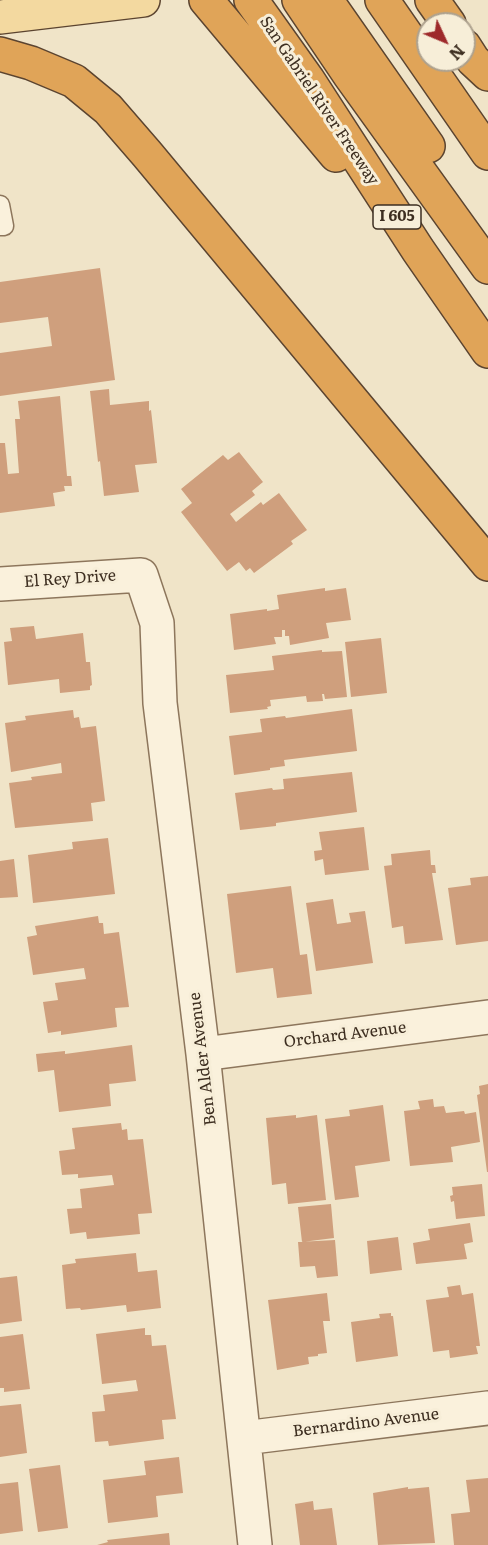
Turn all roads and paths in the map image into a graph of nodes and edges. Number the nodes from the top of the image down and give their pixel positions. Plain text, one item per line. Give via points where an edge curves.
1 (143, 0) edge
2 (206, 0) edge
3 (251, 0) edge
4 (299, 0) edge
5 (326, 0) edge
6 (382, 0) edge
7 (0, 17) edge
8 (0, 54) edge
9 (364, 75) junction
10 (488, 153) edge
11 (0, 205) edge
12 (0, 226) edge
13 (488, 234) edge
14 (418, 250) junction
15 (488, 267) edge
16 (488, 351) edge
17 (488, 564) edge
18 (141, 575) joint
19 (0, 584) edge
20 (488, 1017) edge
21 (203, 1054) junction
22 (488, 1408) edge
23 (244, 1438) junction
24 (255, 1545) edge

1 - 7 main road
2 - 14 highway
3 - 14 highway, San Gabriel River Freeway / I 605
4 - 9 highway
5 - 9 highway
6 - 10 highway
8 - 17 highway via 74,81 108,110
9 - 13 highway
9 - 15 highway
11 - 12 lane via 4,226
14 - 16 highway, San Gabriel River Freeway / I 605
18 - 19 street, El Rey Drive
18 - 21 street, Ben Alder Avenue via 157,623 160,703
20 - 21 street, Orchard Avenue
21 - 23 street, Ben Alder Avenue
22 - 23 street, Bernardino Avenue
23 - 24 street, Ben Alder Avenue

